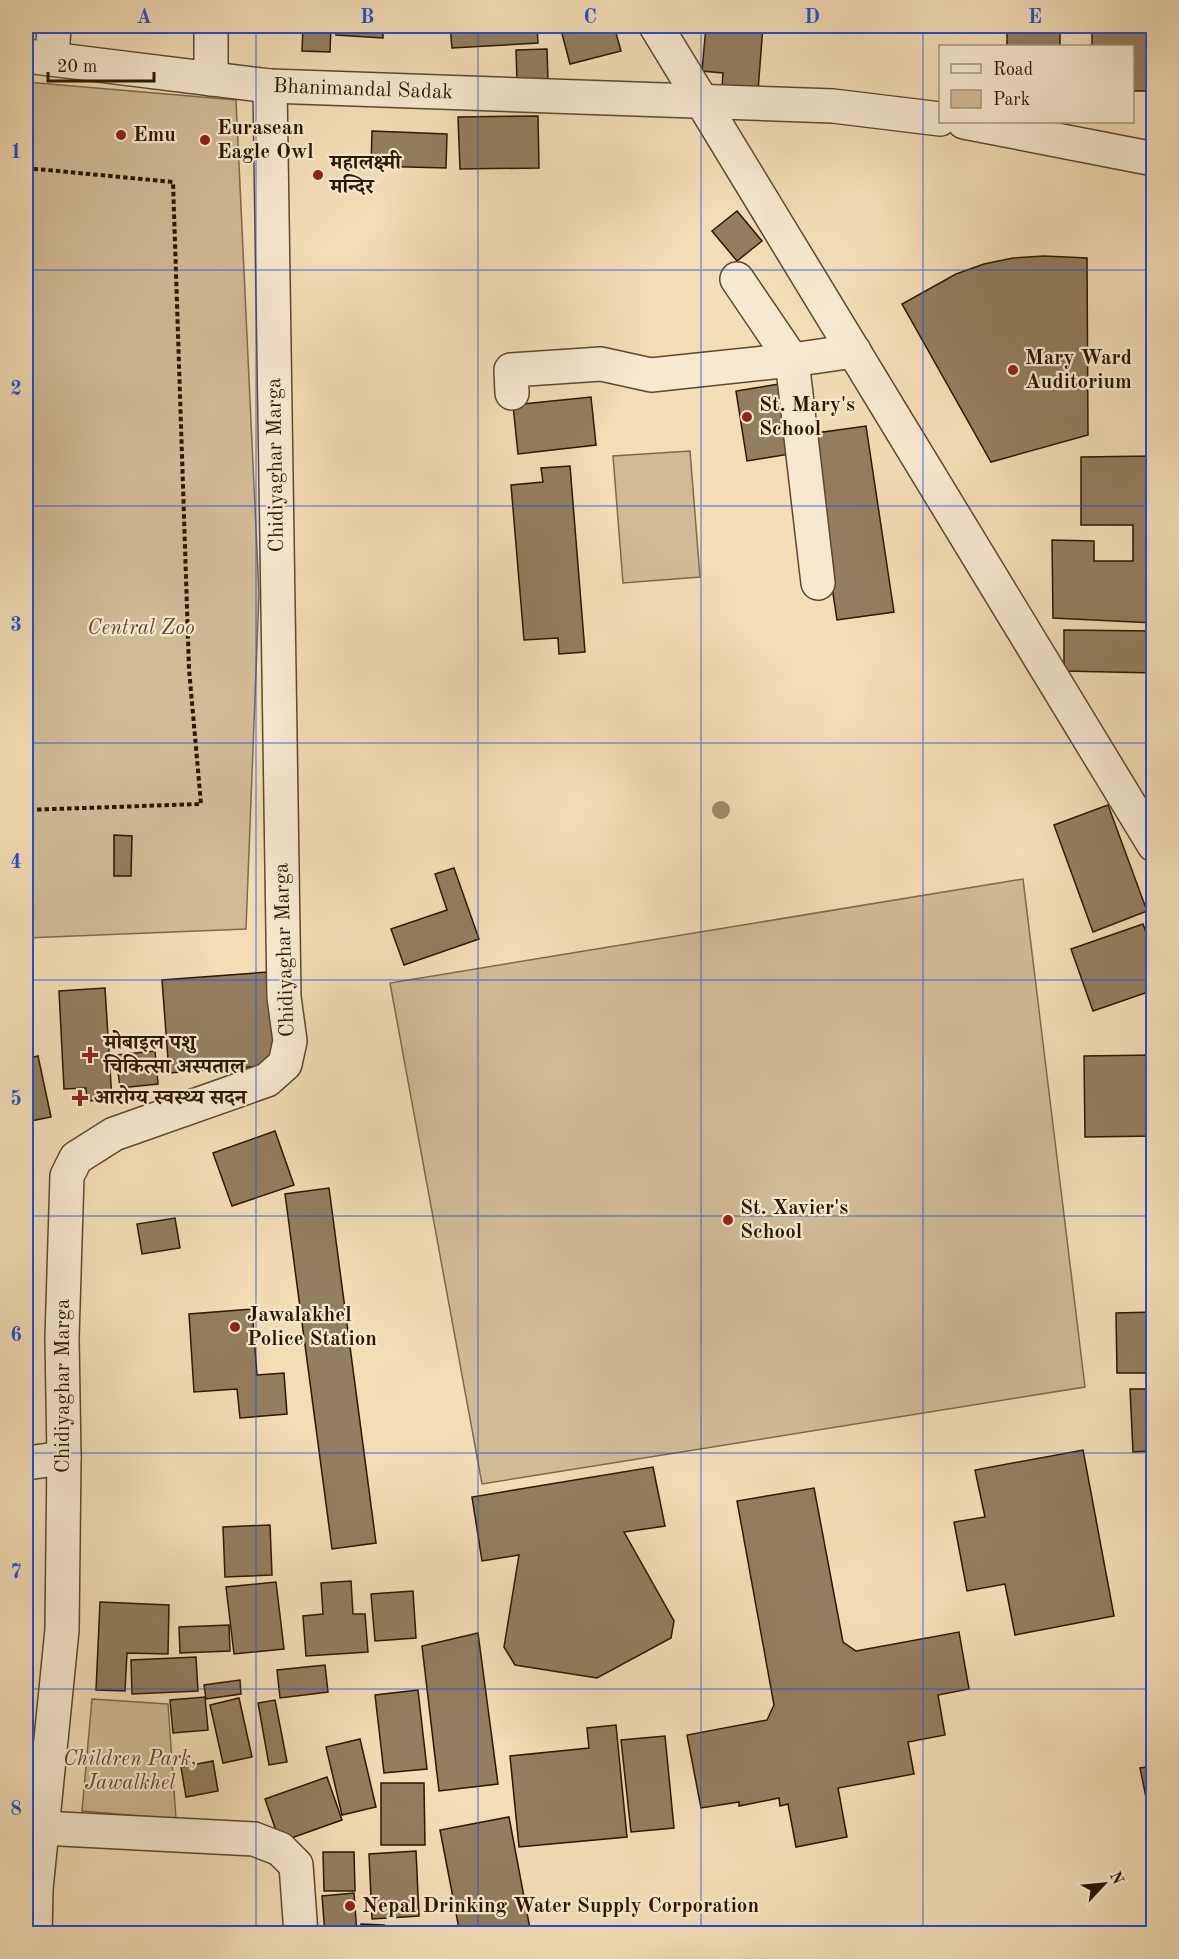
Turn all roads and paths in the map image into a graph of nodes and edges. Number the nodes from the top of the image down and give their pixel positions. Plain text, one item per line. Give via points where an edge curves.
1 (54, 26) edge
2 (211, 26) edge
3 (656, 26) edge
4 (39, 57) edge
5 (211, 79) junction
6 (270, 86) junction
7 (702, 103) junction
8 (939, 119) edge
9 (969, 123) edge
10 (1154, 159) edge
11 (26, 168) edge
12 (737, 279) dead end
13 (854, 351) junction
14 (792, 360) junction
15 (512, 393) dead end
16 (818, 583) dead end
17 (26, 810) edge
18 (1154, 845) edge
19 (64, 1458) junction
20 (26, 1463) edge
21 (42, 1828) junction
22 (36, 1889) junction
23 (35, 1934) edge
24 (44, 1934) edge
25 (301, 1934) edge

1 - 4 street
2 - 5 street
3 - 7 street
4 - 5 street, Bhanimandal Sadak
5 - 6 street, Bhanimandal Sadak
6 - 7 street, Bhanimandal Sadak
6 - 19 street, Chidiyaghar Marga via 284,997 290,1041 285,1064 267,1080 114,1134 76,1158 67,1176 65,1202
7 - 8 street, Bhanimandal Sadak via 833,106
7 - 13 street
9 - 10 street
11 - 17 path via 173,182 189,669 201,804
12 - 14 street
13 - 14 street
13 - 18 street
14 - 15 street via 651,375 601,364 511,370
14 - 16 street
19 - 20 street
19 - 21 street, Chidiyaghar Marga via 62,1630
21 - 22 street, Chidiyaghar Marga
21 - 25 street via 254,1839 280,1849 296,1865
22 - 23 street, Chidiyaghar Marga
22 - 24 street, Chidiyaghar Marga

